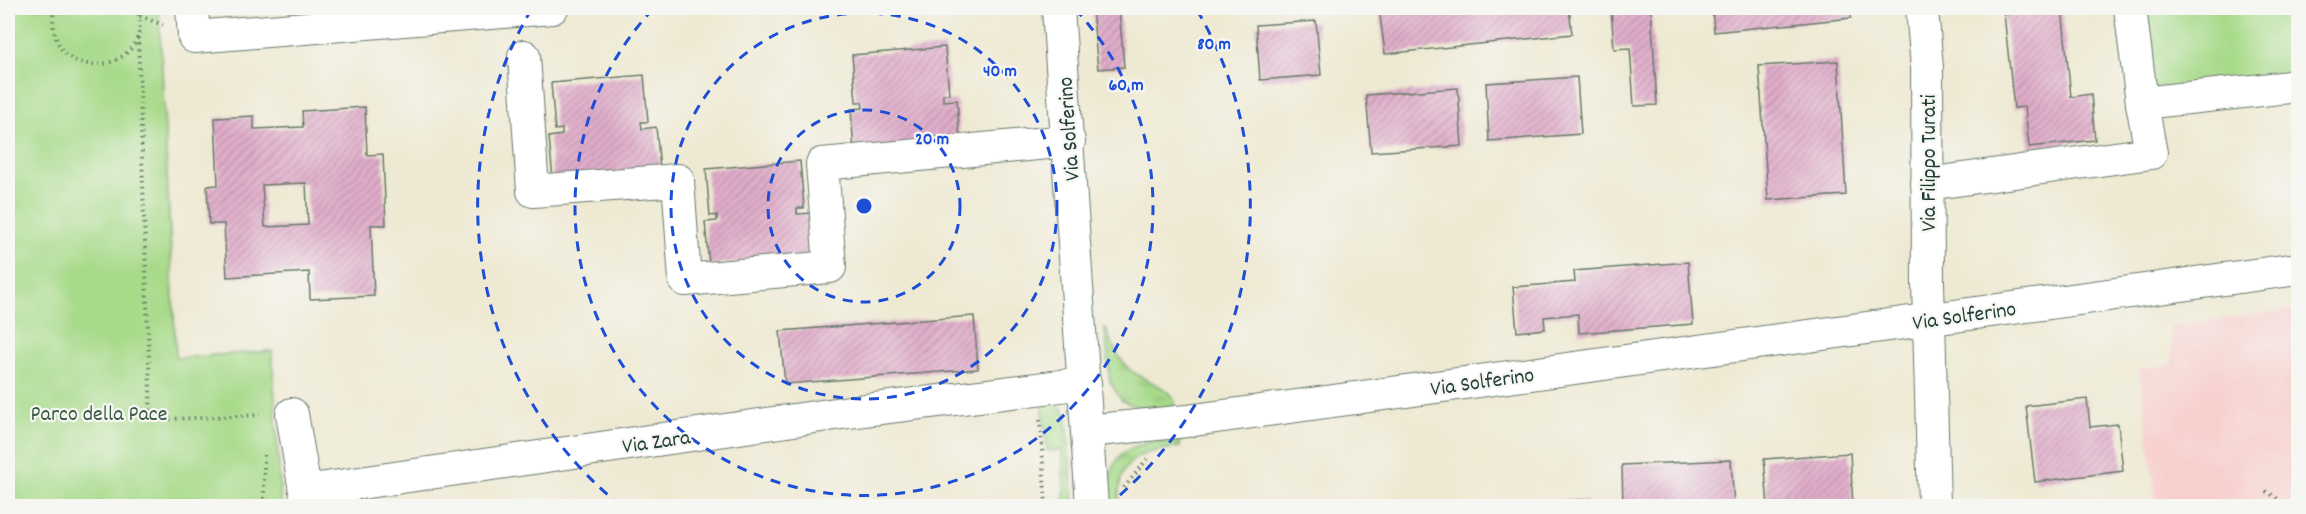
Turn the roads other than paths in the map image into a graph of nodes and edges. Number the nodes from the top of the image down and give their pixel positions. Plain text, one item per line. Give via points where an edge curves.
1 (552, 8) edge
2 (1058, 8) edge
3 (1922, 8) edge
4 (2130, 8) edge
5 (193, 22) edge
6 (524, 56) dead end
7 (2298, 86) edge
8 (2142, 103) junction
9 (1069, 141) junction
10 (1927, 184) junction
11 (2298, 269) edge
12 (1928, 319) junction
13 (1085, 383) junction
14 (292, 414) road end
15 (1087, 431) junction
16 (1092, 507) edge
17 (1934, 507) edge

1 - 5 street
2 - 9 street, Via Solferino
3 - 10 street, Via Filippo Turati via 1927,68
4 - 8 street
6 - 9 street via 533,191 678,180 685,280 830,267 822,164
7 - 8 street
8 - 10 street via 2151,153
9 - 13 street, Via Solferino
10 - 12 street, Via Filippo Turati
11 - 12 street, Via Solferino
12 - 15 street, Via Solferino via 1187,421
12 - 17 street, Via Filippo Turati
13 - 14 street, Via Zara via 838,413 305,491
13 - 15 street, Via Solferino
15 - 16 street

